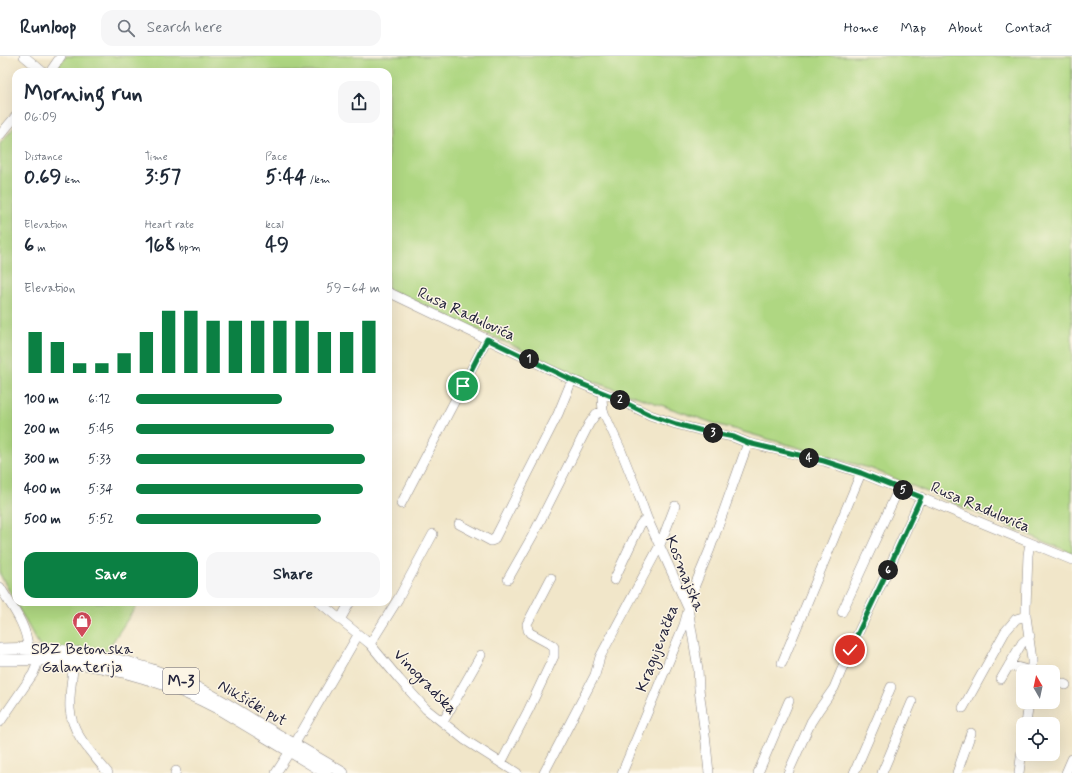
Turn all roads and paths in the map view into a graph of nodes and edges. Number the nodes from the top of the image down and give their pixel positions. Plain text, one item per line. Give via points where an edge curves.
1 (24, 56) edge
2 (61, 56) edge
3 (38, 68) edge
4 (53, 68) edge
5 (12, 121) edge
6 (0, 135) edge
7 (392, 294) edge
8 (487, 339) junction
9 (572, 380) junction
10 (603, 393) junction
11 (603, 411) junction
12 (748, 443) junction
13 (861, 473) junction
14 (899, 488) junction
15 (921, 497) junction
16 (401, 504) dead end
17 (675, 506) dead end
18 (647, 518) junction
19 (459, 524) dead end
20 (433, 534) dead end
21 (1030, 543) junction
22 (660, 545) junction
23 (1072, 560) edge
24 (552, 578) dead end
25 (508, 579) dead end
26 (614, 580) dead end
27 (0, 588) edge
28 (324, 606) edge
29 (348, 606) edge
30 (688, 608) junction
31 (842, 612) dead end
32 (1026, 616) junction
33 (340, 620) junction
34 (358, 635) junction
35 (1030, 636) junction
36 (370, 644) junction
37 (28, 648) junction
38 (0, 649) edge
39 (481, 654) dead end
40 (0, 660) edge
41 (38, 660) junction
42 (74, 663) junction
43 (782, 663) dead end
44 (1009, 665) junction
45 (1032, 665) edge
46 (1016, 667) edge
47 (1001, 679) dead end
48 (1060, 683) edge
49 (1066, 685) dead end
50 (891, 687) dead end
51 (789, 701) dead end
52 (912, 702) dead end
53 (963, 708) dead end
54 (0, 722) edge
55 (443, 722) junction
56 (971, 733) dead end
57 (292, 748) junction
58 (1072, 759) edge
59 (1021, 761) edge
60 (501, 763) junction
61 (108, 773) edge
62 (276, 773) edge
63 (326, 773) edge
64 (343, 773) edge
65 (517, 773) edge
66 (544, 773) edge
67 (622, 773) edge
68 (709, 773) edge
69 (758, 773) edge
70 (788, 773) edge
71 (854, 773) edge
72 (882, 773) edge
73 (957, 773) edge
74 (1019, 773) edge
75 (1066, 773) edge

1 - 3 street
2 - 4 street
5 - 6 street
7 - 8 street, Rusa Radulovića
8 - 9 street, Rusa Radulovića
8 - 16 street
9 - 10 street, Rusa Radulovića
9 - 19 street via 558,414 494,540 490,541
10 - 11 street, Kosmajska
10 - 12 street, Rusa Radulovića via 650,415
11 - 18 street, Kosmajska
11 - 25 street via 596,414 589,424
12 - 13 street, Rusa Radulovića via 824,461
12 - 30 street, Kragujevačka
13 - 14 street, Rusa Radulovića
13 - 43 street
14 - 15 street, Rusa Radulovića
14 - 31 street
15 - 21 street, Rusa Radulovića
15 - 70 street via 834,688 811,722
17 - 22 street
18 - 22 street, Kosmajska
18 - 26 street via 640,525
20 - 36 street
21 - 23 street, Rusa Radulovića
21 - 32 street
22 - 30 street, Kosmajska
22 - 66 street via 600,657 595,675
24 - 60 street via 527,628 530,633 554,647 554,656
27 - 37 street via 21,623
28 - 33 street, Vinogradska
29 - 33 street
30 - 67 street, Kragujevačka via 684,625
30 - 68 street, Kosmajska via 698,669 698,689
32 - 35 street
32 - 53 street via 1016,619 1005,632
33 - 34 street, Vinogradska
34 - 36 street, Vinogradska
34 - 57 street
35 - 44 street via 1022,643
35 - 45 street
36 - 55 street, Vinogradska via 426,709
37 - 38 main road, Nikšićki put / M-3
37 - 57 main road, Nikšićki put / M-3 via 94,654 155,670 216,698
39 - 55 street
40 - 41 main road
41 - 42 main road
41 - 54 street via 33,674
42 - 57 main road via 132,674 160,683 204,701
42 - 61 street via 70,704 72,722 80,739
44 - 46 street
44 - 47 street
48 - 49 street
50 - 71 street
51 - 69 street
52 - 72 street
55 - 60 street, Vinogradska
56 - 73 street
57 - 62 street
57 - 63 main road
57 - 64 main road, Nikšićki put / M-3
58 - 75 street
59 - 74 street
60 - 65 street, Vinogradska

